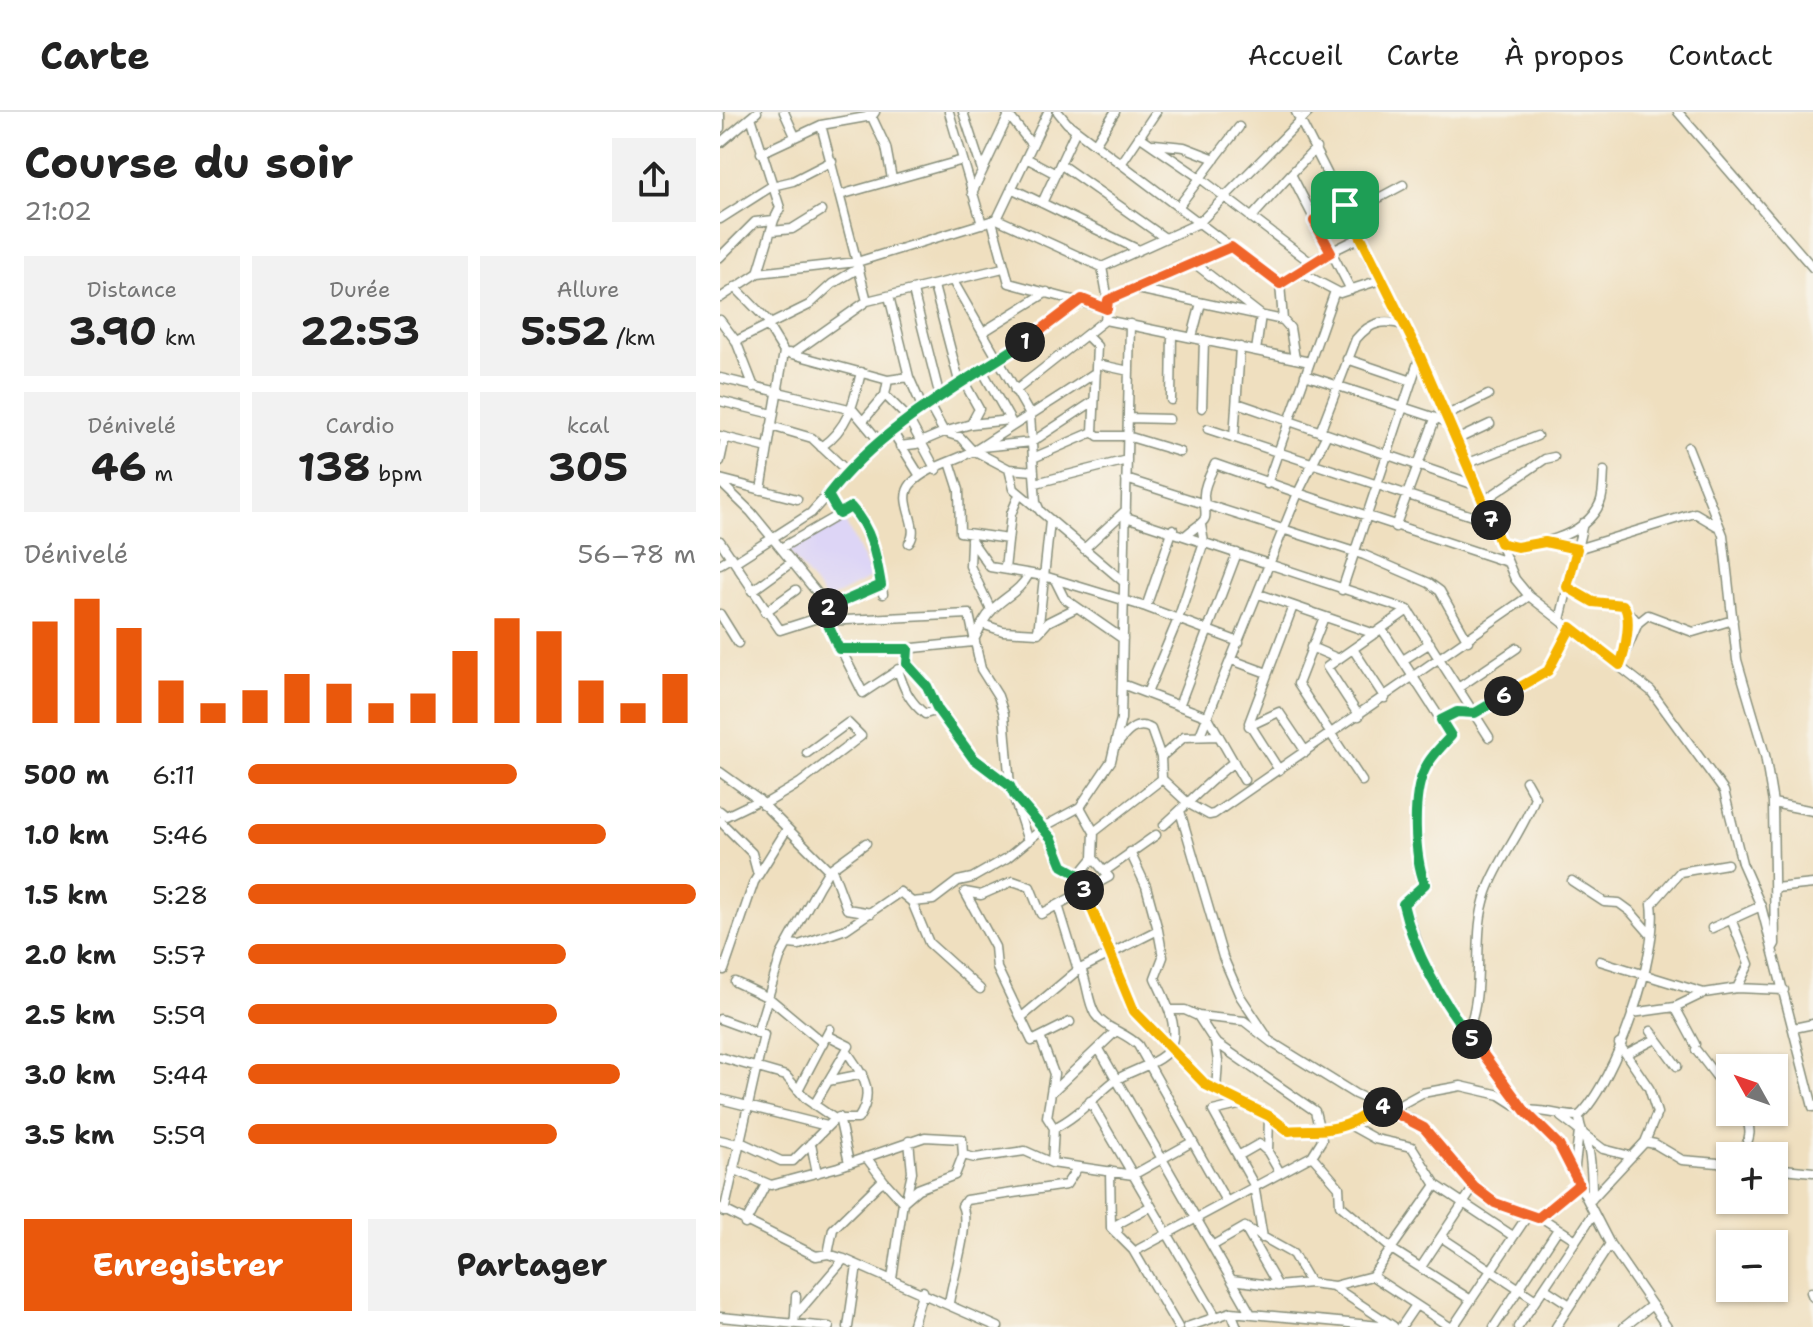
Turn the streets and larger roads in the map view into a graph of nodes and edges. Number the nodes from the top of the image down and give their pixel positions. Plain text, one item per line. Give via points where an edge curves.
1 (784, 112) edge
2 (949, 112) edge
3 (963, 112) edge
4 (1048, 112) edge
5 (1058, 112) edge
6 (1075, 112) edge
7 (1115, 112) edge
8 (1156, 112) edge
9 (1309, 112) edge
10 (1678, 112) edge
11 (872, 113) edge
12 (1008, 114) edge
13 (720, 115) edge
14 (754, 115) edge
15 (1297, 116) edge
16 (1067, 123) junction
17 (821, 125) junction
18 (1239, 127) dead end
19 (720, 128) edge
20 (1076, 130) junction
21 (795, 136) junction
22 (1139, 136) junction
23 (720, 143) edge
24 (1095, 144) junction
25 (1153, 144) junction
26 (1032, 145) junction
27 (1316, 148) junction
28 (761, 153) junction
29 (1026, 158) junction
30 (1215, 159) junction
31 (963, 160) junction
32 (832, 161) junction
33 (1060, 164) junction
34 (1121, 164) junction
35 (983, 171) junction
36 (1056, 174) junction
37 (1291, 174) junction
38 (1200, 178) junction
39 (892, 179) junction
40 (1403, 185) dead end
41 (772, 186) junction
42 (1013, 189) junction
43 (972, 193) junction
44 (840, 195) junction
45 (1223, 198) junction
46 (1042, 203) junction
47 (1178, 207) junction
48 (1347, 209) junction
49 (821, 211) dead end
50 (1251, 218) junction
51 (720, 219) edge
52 (774, 220) junction
53 (994, 220) junction
54 (1314, 221) junction
55 (1199, 223) junction
56 (982, 224) junction
57 (772, 231) junction
58 (1361, 237) junction
59 (1165, 238) junction
60 (1231, 247) junction
61 (1139, 250) junction
62 (1331, 252) junction
63 (720, 257) edge
64 (1310, 262) junction
65 (1194, 263) junction
66 (858, 265) junction
67 (1102, 267) junction
68 (1003, 268) junction
69 (1813, 268) edge
70 (1298, 271) junction
71 (758, 273) junction
72 (1383, 279) junction
73 (953, 281) junction
74 (1280, 284) junction
75 (934, 286) junction
76 (735, 287) junction
77 (1133, 288) junction
78 (1351, 290) junction
79 (913, 291) junction
80 (1335, 291) junction
81 (1047, 292) junction
82 (889, 296) junction
83 (720, 298) edge
84 (1082, 299) junction
85 (867, 301) junction
86 (1201, 303) junction
87 (1107, 304) junction
88 (1261, 315) junction
89 (720, 320) edge
90 (1105, 320) junction
91 (1283, 320) junction
92 (1130, 324) junction
93 (770, 325) junction
94 (1406, 326) junction
95 (983, 332) junction
96 (1172, 333) junction
97 (1086, 335) junction
98 (1192, 337) junction
99 (1204, 340) junction
100 (736, 341) junction
101 (1240, 347) junction
102 (1256, 351) junction
103 (788, 353) junction
104 (1420, 356) junction
105 (999, 359) junction
106 (1295, 359) junction
107 (1347, 359) junction
108 (1310, 362) junction
109 (1097, 368) junction
110 (982, 370) junction
111 (1129, 371) junction
112 (861, 372) junction
113 (1305, 375) junction
114 (909, 377) junction
115 (720, 378) edge
116 (888, 380) junction
117 (1412, 381) junction
118 (962, 383) junction
119 (1337, 385) junction
120 (754, 387) junction
121 (1015, 391) junction
122 (777, 392) junction
123 (885, 395) junction
124 (1488, 395) dead end
125 (940, 397) junction
126 (1171, 400) dead end
127 (720, 401) edge
128 (1094, 401) junction
129 (1237, 403) junction
130 (926, 407) junction
131 (1403, 407) junction
132 (1202, 408) dead end
133 (853, 410) junction
134 (773, 414) junction
135 (1030, 415) junction
136 (908, 418) junction
137 (1128, 418) junction
138 (1169, 419) dead end
139 (1435, 419) junction
140 (1447, 419) junction
141 (863, 421) junction
142 (1289, 422) junction
143 (1012, 423) junction
144 (971, 424) junction
145 (1490, 424) dead end
146 (771, 426) junction
147 (1208, 429) dead end
148 (892, 431) junction
149 (944, 432) junction
150 (1093, 432) junction
151 (1324, 433) junction
152 (1127, 436) junction
153 (1537, 436) dead end
154 (723, 437) edge
155 (1234, 438) junction
156 (1456, 440) junction
157 (879, 441) junction
158 (922, 441) junction
159 (1032, 442) junction
160 (900, 446) junction
161 (821, 447) junction
162 (1688, 447) dead end
163 (768, 448) junction
164 (976, 448) junction
165 (1180, 452) dead end
166 (1278, 453) junction
167 (1387, 455) junction
168 (1554, 457) dead end
169 (1033, 458) junction
170 (1127, 460) junction
171 (720, 461) edge
172 (950, 462) junction
173 (1312, 463) junction
174 (1466, 464) junction
175 (1417, 466) junction
176 (1009, 469) junction
177 (936, 470) junction
178 (847, 471) junction
179 (1034, 471) junction
180 (1604, 471) dead end
181 (920, 476) junction
182 (1126, 479) junction
183 (720, 480) edge
184 (1036, 483) junction
185 (1267, 484) junction
186 (1475, 485) junction
187 (1377, 487) junction
188 (761, 490) junction
189 (1298, 493) junction
190 (828, 495) junction
191 (1019, 495) junction
192 (1405, 495) junction
193 (797, 499) dead end
194 (1482, 502) junction
195 (1207, 505) junction
196 (1040, 511) junction
197 (1126, 513) junction
198 (839, 514) junction
199 (1367, 517) junction
200 (1050, 521) junction
201 (1493, 523) junction
202 (1583, 523) junction
203 (1201, 525) junction
204 (1395, 527) junction
205 (1720, 528) junction
206 (1173, 529) junction
207 (1284, 529) junction
208 (1186, 535) junction
209 (971, 536) junction
210 (772, 538) junction
211 (1008, 539) junction
212 (720, 541) edge
213 (1204, 542) junction
214 (1545, 542) junction
215 (909, 543) dead end
216 (1500, 543) junction
217 (781, 548) junction
218 (1084, 549) junction
219 (1577, 549) junction
220 (1237, 553) junction
221 (1355, 553) junction
222 (734, 559) junction
223 (792, 562) junction
224 (1507, 562) junction
225 (1270, 563) junction
226 (720, 564) edge
227 (1005, 569) junction
228 (1029, 574) junction
229 (1044, 576) junction
230 (1055, 580) junction
231 (1125, 583) junction
232 (1567, 587) junction
233 (796, 590) dead end
234 (1342, 590) junction
235 (752, 591) junction
236 (1259, 594) junction
237 (1529, 596) junction
238 (1124, 601) junction
239 (828, 606) junction
240 (1293, 606) junction
241 (1146, 607) junction
242 (1076, 608) junction
243 (991, 610) junction
244 (1408, 610) junction
245 (1627, 610) junction
246 (765, 612) junction
247 (720, 614) edge
248 (1324, 617) junction
249 (825, 618) junction
250 (1178, 619) junction
251 (1560, 620) junction
252 (1733, 620) junction
253 (1638, 623) junction
254 (982, 624) junction
255 (1571, 627) junction
256 (1207, 631) junction
257 (1378, 632) junction
258 (1038, 633) junction
259 (1123, 639) junction
260 (1468, 641) junction
261 (973, 642) junction
262 (1239, 642) junction
263 (738, 643) dead end
264 (1430, 643) junction
265 (1311, 647) junction
266 (1517, 648) dead end
267 (1627, 648) junction
268 (839, 649) junction
269 (908, 649) junction
270 (1353, 649) junction
271 (1339, 659) junction
272 (1441, 659) junction
273 (1232, 660) junction
274 (1403, 660) junction
275 (1620, 665) junction
276 (902, 667) junction
277 (1267, 673) junction
278 (1415, 678) junction
279 (1122, 684) junction
280 (1458, 688) junction
281 (1147, 693) junction
282 (1385, 698) junction
283 (1179, 706) junction
284 (1254, 708) junction
285 (938, 710) junction
286 (1475, 713) junction
287 (1359, 716) junction
288 (1208, 717) junction
289 (1266, 717) junction
290 (1441, 720) junction
291 (1249, 726) junction
292 (1200, 735) junction
293 (1331, 735) junction
294 (1219, 736) junction
295 (1489, 737) dead end
296 (824, 740) junction
297 (1114, 749) junction
298 (1306, 752) junction
299 (807, 753) dead end
300 (839, 755) junction
301 (1161, 757) junction
302 (1234, 762) junction
303 (1279, 770) junction
304 (720, 772) edge
305 (1162, 779) junction
306 (1244, 780) dead end
307 (1362, 781) dead end
308 (1526, 781) dead end
309 (1012, 791) junction
310 (761, 803) junction
311 (1773, 803) junction
312 (1189, 804) junction
313 (1080, 807) junction
314 (1180, 811) junction
315 (1813, 811) edge
316 (722, 817) edge
317 (1164, 825) dead end
318 (787, 829) junction
319 (1042, 830) junction
320 (1094, 832) junction
321 (1156, 835) dead end
322 (1028, 841) junction
323 (866, 843) dead end
324 (1130, 852) junction
325 (1093, 858) junction
326 (1727, 864) dead end
327 (830, 869) junction
328 (1105, 871) junction
329 (758, 875) junction
330 (1079, 875) junction
331 (958, 881) junction
332 (1572, 881) dead end
333 (1813, 884) edge
334 (1775, 888) junction
335 (1085, 889) junction
336 (965, 892) junction
337 (912, 902) junction
338 (1058, 905) junction
339 (1761, 906) junction
340 (871, 913) junction
341 (1731, 919) junction
342 (1712, 928) dead end
343 (1158, 930) junction
344 (1650, 934) junction
345 (789, 944) junction
346 (1772, 949) junction
347 (1110, 953) junction
348 (1600, 961) dead end
349 (1079, 969) junction
350 (724, 970) dead end
351 (1644, 976) junction
352 (735, 982) dead end
353 (1737, 988) junction
354 (980, 989) dead end
355 (1784, 990) junction
356 (1704, 993) junction
357 (769, 998) junction
358 (1675, 1007) junction
359 (1170, 1010) junction
360 (1632, 1013) junction
361 (1023, 1016) junction
362 (1198, 1016) junction
363 (720, 1019) edge
364 (1070, 1022) dead end
365 (1813, 1024) edge
366 (1794, 1028) junction
367 (1116, 1031) junction
368 (757, 1033) junction
369 (1467, 1033) junction
370 (827, 1036) junction
371 (1040, 1037) junction
372 (1215, 1042) junction
373 (1271, 1042) junction
374 (1619, 1044) junction
375 (1169, 1048) junction
376 (1099, 1049) junction
377 (847, 1052) junction
378 (1626, 1054) junction
379 (720, 1057) edge
380 (1147, 1063) junction
381 (1677, 1066) dead end
382 (755, 1067) junction
383 (863, 1074) junction
384 (1716, 1075) edge
385 (1116, 1079) junction
386 (828, 1081) junction
387 (798, 1090) junction
388 (1216, 1090) junction
389 (1051, 1093) junction
390 (720, 1099) edge
391 (1090, 1101) junction
392 (1243, 1104) junction
393 (814, 1105) junction
394 (746, 1106) junction
395 (1381, 1106) junction
396 (1813, 1107) edge
397 (1525, 1111) junction
398 (1269, 1116) junction
399 (1579, 1116) junction
400 (1561, 1117) junction
401 (837, 1118) junction
402 (1348, 1124) junction
403 (827, 1126) junction
404 (1054, 1128) junction
405 (1323, 1131) junction
406 (1579, 1131) junction
407 (720, 1140) edge
408 (909, 1141) junction
409 (1192, 1142) junction
410 (1645, 1142) junction
411 (737, 1143) junction
412 (811, 1143) junction
413 (1268, 1152) junction
414 (963, 1155) junction
415 (1238, 1156) junction
416 (1312, 1156) junction
417 (1630, 1156) junction
418 (866, 1157) junction
419 (1163, 1158) junction
420 (849, 1163) junction
421 (1052, 1163) junction
422 (1716, 1163) edge
423 (1078, 1167) junction
424 (733, 1169) junction
425 (1788, 1169) edge
426 (1110, 1171) junction
427 (1279, 1171) junction
428 (1813, 1172) edge
429 (817, 1173) junction
430 (1574, 1174) junction
431 (1133, 1175) junction
432 (884, 1181) junction
433 (766, 1184) junction
434 (1579, 1184) junction
435 (1254, 1185) junction
436 (1436, 1185) junction
437 (1474, 1187) junction
438 (904, 1200) junction
439 (1226, 1201) junction
440 (1590, 1201) junction
441 (1463, 1204) junction
442 (1151, 1206) junction
443 (722, 1210) edge
444 (1594, 1213) junction
445 (1528, 1215) junction
446 (1539, 1216) junction
447 (1196, 1218) junction
448 (745, 1224) junction
449 (1245, 1227) junction
450 (1558, 1229) junction
451 (1167, 1234) junction
452 (1513, 1236) junction
453 (1441, 1237) junction
454 (1263, 1238) junction
455 (1576, 1240) junction
456 (1610, 1244) junction
457 (1212, 1246) junction
458 (1139, 1249) junction
459 (1393, 1250) junction
460 (828, 1254) junction
461 (844, 1259) junction
462 (857, 1265) junction
463 (1421, 1267) junction
464 (1490, 1271) junction
465 (1372, 1276) junction
466 (892, 1279) junction
467 (1232, 1280) junction
468 (1310, 1283) junction
469 (1278, 1286) junction
470 (1334, 1286) junction
471 (1544, 1288) junction
472 (1518, 1289) junction
473 (923, 1291) junction
474 (796, 1296) dead end
475 (1471, 1300) junction
476 (1536, 1300) junction
477 (949, 1303) junction
478 (1416, 1305) junction
479 (1570, 1305) junction
480 (1652, 1305) junction
481 (1231, 1312) junction
482 (1251, 1314) junction
483 (720, 1317) edge
484 (1216, 1317) junction
485 (794, 1320) junction
486 (780, 1325) edge
487 (806, 1326) edge
488 (827, 1327) edge
489 (848, 1327) edge
490 (912, 1327) edge
491 (998, 1327) edge
492 (1182, 1327) edge
493 (1237, 1327) edge
494 (1392, 1327) edge
495 (1401, 1327) edge
496 (1452, 1327) edge
497 (1494, 1327) edge
498 (1518, 1327) edge
499 (1556, 1327) edge
500 (1624, 1327) edge
501 (1667, 1327) edge

1 - 21 street
2 - 31 street
3 - 35 street
4 - 26 street
5 - 16 street
6 - 16 street
7 - 24 street
8 - 22 street
9 - 15 street
10 - 69 street
11 - 17 street
11 - 39 street
12 - 26 street
12 - 35 street
13 - 19 street
14 - 23 street
14 - 28 street
15 - 27 street
15 - 45 street
16 - 20 street
17 - 21 street
17 - 32 street
18 - 30 street
20 - 24 street
20 - 33 street
21 - 28 street
22 - 25 street
22 - 34 street
24 - 34 street
25 - 30 street via 1184,147
25 - 38 street
26 - 29 street
27 - 37 street
27 - 48 street
28 - 41 street
29 - 36 street
29 - 42 street
30 - 38 street
31 - 39 street
31 - 43 street
32 - 41 street
32 - 44 street
33 - 36 street
33 - 59 street
34 - 47 street
35 - 43 street
36 - 46 street
37 - 50 street
37 - 54 street
38 - 45 street
38 - 47 street
39 - 44 street
40 - 48 street
41 - 51 street
41 - 52 street via 780,203
42 - 46 street
42 - 53 street
43 - 56 street
44 - 66 street
45 - 50 street
45 - 55 street
46 - 61 street
47 - 55 street
48 - 54 street
48 - 58 street
49 - 57 street via 792,229
50 - 64 street
52 - 57 street
52 - 63 street via 755,222
53 - 56 street
53 - 67 street
53 - 68 street
54 - 62 street
55 - 59 street
55 - 60 street
56 - 66 street
57 - 71 street
58 - 62 street
58 - 72 street
59 - 61 street
60 - 65 street
60 - 74 street
61 - 67 street
62 - 64 street
62 - 78 street
64 - 70 street
65 - 77 street
65 - 88 street
66 - 71 street
66 - 85 street
66 - 93 street via 809,305
67 - 87 street
68 - 73 street
68 - 81 street via 1009,283
70 - 74 street
70 - 80 street
71 - 76 street
72 - 78 street
72 - 94 street
73 - 75 street
73 - 95 street
74 - 91 street
75 - 79 street
75 - 118 street
76 - 83 street
76 - 93 street
77 - 86 street
77 - 87 street
78 - 80 street
79 - 82 street
79 - 125 street
80 - 108 street
81 - 84 street
81 - 95 street
82 - 85 street
82 - 114 street
84 - 87 street
84 - 105 street
85 - 103 street
86 - 88 street
86 - 98 street
87 - 90 street
88 - 91 street
88 - 102 street
89 - 100 street
90 - 92 street
90 - 97 street
91 - 106 street via 1290,328
92 - 96 street
92 - 111 street
93 - 100 street
93 - 103 street
94 - 104 street
94 - 107 street via 1391,321 1365,328
95 - 105 street
96 - 98 street
96 - 126 street
97 - 109 street via 1097,346
97 - 121 street
98 - 99 street
99 - 101 street
99 - 132 street
100 - 120 street
101 - 102 street
101 - 129 street
102 - 106 street
103 - 112 street
103 - 122 street
104 - 117 street
104 - 140 street
105 - 110 street
105 - 121 street
106 - 108 street
107 - 117 street
107 - 119 street
108 - 113 street
109 - 111 street
109 - 128 street
109 - 135 street
110 - 118 street
110 - 143 street
111 - 137 street
112 - 116 street
112 - 133 street
113 - 119 street
113 - 142 street
114 - 116 street
114 - 130 street
115 - 120 street
116 - 123 street
117 - 131 street
118 - 125 street
118 - 144 street via 979,409
119 - 131 street
119 - 151 street
120 - 122 street
121 - 135 street
122 - 133 street
122 - 134 street
123 - 136 street
123 - 141 street
124 - 140 street
125 - 130 street
127 - 134 street
128 - 150 street
128 - 159 street
129 - 142 street
129 - 155 street
130 - 136 street
130 - 149 street
131 - 139 street
131 - 167 street
133 - 141 street
133 - 161 street via 837,435
134 - 146 street
135 - 143 street
135 - 159 street
136 - 148 street
136 - 158 street
137 - 138 street
137 - 152 street
139 - 140 street
139 - 175 street
140 - 156 street
141 - 157 street
142 - 151 street
142 - 166 street
143 - 144 street
143 - 164 street
144 - 149 street
145 - 156 street
146 - 161 street via 808,435
146 - 163 street
147 - 155 street
148 - 157 street
148 - 160 street
149 - 158 street
149 - 164 street
150 - 152 street
150 - 169 street
151 - 167 street
151 - 173 street
152 - 165 street
152 - 170 street
153 - 174 street
154 - 163 street
154 - 171 street
155 - 166 street
156 - 174 street
157 - 178 street
158 - 160 street
158 - 177 street
159 - 164 street
159 - 169 street
160 - 181 street
161 - 178 street
162 - 205 street
163 - 188 street
164 - 172 street
164 - 176 street
166 - 173 street
166 - 185 street
167 - 175 street
167 - 187 street
168 - 194 street
169 - 179 street
170 - 182 street
170 - 184 street
172 - 177 street
172 - 209 street via 959,490 960,532
173 - 187 street
173 - 189 street
174 - 186 street
175 - 186 street
175 - 192 street
176 - 179 street
176 - 191 street
177 - 181 street
178 - 190 street
179 - 184 street
180 - 202 street via 1602,499
181 - 215 street via 907,492 913,532
182 - 195 street
182 - 197 street
183 - 188 street
183 - 210 street
184 - 196 street
185 - 189 street
185 - 195 street via 1215,464 1205,488
186 - 194 street
187 - 192 street
187 - 199 street
188 - 193 street
189 - 199 street
189 - 207 street
190 - 198 street
190 - 210 street
191 - 196 street
191 - 211 street
192 - 201 street
192 - 204 street
194 - 201 street
195 - 203 street
195 - 207 street
196 - 200 street
197 - 206 street
197 - 218 street
197 - 231 street
198 - 217 street
198 - 239 street via 851,507 865,523 882,590
199 - 204 street
199 - 221 street
200 - 218 street
200 - 229 street
201 - 216 street
202 - 214 street
202 - 219 street
203 - 208 street
203 - 213 street
204 - 224 street
205 - 219 street via 1695,513
205 - 252 street
206 - 208 street
206 - 241 street
207 - 221 street
207 - 225 street
208 - 213 street
209 - 211 street
209 - 227 street via 990,567
209 - 243 street via 970,566
210 - 217 street
210 - 222 street
211 - 227 street
212 - 222 street
213 - 220 street
213 - 250 street
214 - 216 street via 1517,547
214 - 219 street
216 - 224 street
217 - 223 street
218 - 231 street
219 - 232 street
220 - 225 street
220 - 256 street
221 - 234 street
221 - 260 street via 1435,586
222 - 226 street
222 - 235 street
223 - 235 street
223 - 239 street
224 - 237 street
225 - 234 street
225 - 236 street
227 - 228 street
228 - 229 street
228 - 243 street via 1022,589 1002,597
229 - 230 street
229 - 258 street
230 - 238 street
230 - 242 street
231 - 238 street
232 - 245 street via 1593,602
232 - 251 street
233 - 246 street
234 - 244 street
235 - 246 street
236 - 240 street
236 - 262 street
237 - 251 street
237 - 260 street
238 - 241 street
238 - 259 street
239 - 249 street
240 - 248 street
240 - 277 street
241 - 250 street
242 - 258 street
242 - 259 street
243 - 254 street
244 - 257 street
244 - 264 street
245 - 253 street
245 - 267 street
246 - 249 street via 780,630
247 - 263 street
248 - 257 street
248 - 265 street
249 - 261 street via 966,612
249 - 268 street
250 - 256 street
250 - 281 street
251 - 255 street
252 - 253 street via 1693,632 1648,615
252 - 311 street via 1737,660
253 - 267 street
254 - 258 street
254 - 261 street
255 - 275 street
255 - 286 street via 1548,671
256 - 262 street
256 - 283 street
257 - 270 street
257 - 274 street
259 - 279 street
260 - 272 street
261 - 269 street
261 - 309 street via 1004,714
262 - 273 street
264 - 272 street
264 - 274 street
265 - 271 street
265 - 293 street via 1298,684
266 - 280 street
267 - 275 street
268 - 269 street
268 - 276 street via 863,693
269 - 276 street
270 - 271 street
270 - 282 street
271 - 287 street via 1327,667
272 - 278 street
272 - 280 street
273 - 277 street
273 - 288 street
274 - 278 street
275 - 339 street via 1651,691 1724,791 1742,863
276 - 285 street via 927,686
276 - 285 street via 906,694 919,710
277 - 284 street
278 - 282 street
278 - 290 street
279 - 281 street
279 - 297 street
280 - 286 street
281 - 283 street
282 - 287 street
283 - 288 street
284 - 289 street
284 - 291 street
285 - 309 street via 973,758
286 - 290 street via 1457,712
286 - 295 street
287 - 293 street
288 - 292 street
288 - 294 street
289 - 291 street
289 - 298 street via 1279,712
290 - 369 street via 1451,736 1421,777 1416,837 1425,884 1403,904 1427,968
291 - 303 street
292 - 294 street
292 - 301 street via 1175,742
293 - 298 street
293 - 307 street
294 - 302 street
296 - 299 street
296 - 300 street
296 - 300 street via 848,723 861,736
297 - 301 street via 1127,732 1145,726
297 - 313 street via 1103,777
298 - 303 street
300 - 310 street
301 - 305 street
302 - 306 street
302 - 312 street via 1198,789
303 - 312 street via 1214,814
304 - 310 street
305 - 312 street
305 - 320 street
308 - 369 street via 1535,797 1487,892 1481,915 1478,1004
309 - 319 street
309 - 322 street
310 - 316 street
310 - 318 street
311 - 315 street
311 - 334 street
312 - 314 street
313 - 319 street
313 - 320 street
314 - 317 street
314 - 373 street via 1223,957 1240,996
316 - 329 street via 752,853
318 - 327 street
318 - 329 street
319 - 322 street
319 - 330 street via 1052,839 1063,866
320 - 325 street
321 - 324 street
322 - 331 street via 1007,858
323 - 327 street
324 - 328 street
324 - 343 street
325 - 328 street
325 - 330 street
326 - 344 street via 1675,876 1652,904
327 - 340 street via 847,909
327 - 345 street
328 - 335 street via 1109,877
329 - 350 street
330 - 335 street
331 - 336 street
331 - 337 street via 933,900
332 - 344 street via 1604,902 1619,903
333 - 334 street
334 - 346 street
335 - 338 street
335 - 347 street
336 - 338 street via 981,895 1013,881 1030,887 1040,914
336 - 361 street
337 - 340 street via 900,892
337 - 354 street via 929,943
338 - 349 street
339 - 341 street
339 - 346 street
340 - 345 street via 835,934
341 - 342 street
341 - 353 street via 1749,964
343 - 347 street
343 - 359 street via 1163,957 1155,978
344 - 351 street
345 - 357 street
346 - 355 street
347 - 349 street
347 - 375 street via 1134,1011
348 - 351 street
349 - 361 street
349 - 367 street via 1095,1014
351 - 356 street
351 - 360 street
352 - 357 street
353 - 355 street
353 - 356 street
355 - 366 street
356 - 358 street
357 - 368 street
357 - 370 street
358 - 360 street
358 - 384 street
359 - 362 street
359 - 375 street
360 - 374 street
361 - 371 street via 1032,1041
362 - 372 street
362 - 373 street via 1244,1021
363 - 368 street
364 - 371 street
365 - 366 street
366 - 396 street
367 - 376 street
367 - 380 street via 1138,1045
368 - 382 street via 764,1035
369 - 397 street
370 - 377 street via 849,1046
370 - 387 street
371 - 389 street via 1054,1074
372 - 388 street
372 - 405 street via 1295,1094 1315,1111
373 - 395 street
374 - 378 street
374 - 399 street via 1597,1094
375 - 380 street
375 - 388 street
376 - 385 street
376 - 389 street
377 - 383 street
377 - 386 street
378 - 381 street via 1654,1035
378 - 410 street via 1649,1088 1657,1113
379 - 382 street
380 - 385 street
380 - 409 street
382 - 387 street via 786,1076
382 - 394 street
383 - 386 street
383 - 401 street via 868,1097 862,1112 853,1120
385 - 391 street
385 - 419 street
386 - 393 street
387 - 393 street
388 - 392 street
389 - 404 street via 1047,1117
390 - 394 street
391 - 404 street
391 - 431 street
392 - 398 street
392 - 415 street via 1213,1111
393 - 401 street
394 - 403 street
394 - 411 street
395 - 397 street via 1398,1106 1422,1093 1461,1086 1500,1095
395 - 402 street
395 - 437 street via 1424,1128
397 - 400 street
397 - 430 street via 1559,1145
398 - 405 street via 1289,1131
398 - 413 street
399 - 400 street
399 - 406 street
400 - 406 street
401 - 403 street
401 - 420 street
402 - 405 street
402 - 436 street via 1375,1139 1412,1147
403 - 412 street
404 - 421 street
405 - 416 street
406 - 417 street via 1603,1149
406 - 430 street
406 - 440 street via 1587,1144
407 - 411 street
408 - 414 street via 938,1135 962,1139
408 - 418 street
408 - 438 street via 912,1172
409 - 419 street
409 - 439 street
410 - 417 street
410 - 422 street via 1682,1160
411 - 412 street via 787,1162
411 - 424 street
412 - 429 street
413 - 415 street via 1259,1144
413 - 427 street
414 - 421 street via 1025,1151
414 - 438 street via 955,1175
415 - 435 street
416 - 427 street
416 - 459 street via 1339,1187 1340,1205
417 - 440 street
418 - 420 street
418 - 432 street
419 - 431 street
419 - 447 street
420 - 429 street
421 - 423 street
423 - 426 street
423 - 477 street via 1066,1185 966,1200
424 - 433 street
424 - 443 street
425 - 428 street
426 - 431 street
426 - 492 street via 1111,1228 1133,1250
427 - 435 street
429 - 433 street
430 - 434 street
431 - 442 street
432 - 438 street
432 - 460 street via 833,1229
433 - 448 street
434 - 440 street
434 - 446 street
435 - 439 street
435 - 454 street
436 - 441 street
436 - 459 street
437 - 441 street
437 - 445 street via 1495,1203
438 - 466 street
439 - 447 street
440 - 444 street
441 - 452 street
441 - 453 street
442 - 451 street
442 - 458 street via 1114,1226
443 - 448 street
444 - 455 street
444 - 456 street
445 - 446 street
445 - 452 street
446 - 450 street
447 - 451 street
447 - 457 street
448 - 460 street via 816,1256
449 - 454 street
449 - 457 street
449 - 469 street
450 - 455 street
450 - 472 street
451 - 458 street
451 - 484 street
452 - 464 street
453 - 463 street
453 - 464 street
454 - 468 street via 1293,1254
455 - 471 street
456 - 479 street
456 - 480 street
457 - 467 street
458 - 492 street
459 - 463 street
459 - 465 street
460 - 461 street
461 - 462 street
461 - 485 street
462 - 466 street
462 - 489 street
463 - 475 street
464 - 472 street
464 - 475 street
465 - 470 street
465 - 478 street
466 - 473 street
467 - 469 street
467 - 482 street
468 - 469 street
468 - 470 street
470 - 494 street
471 - 476 street
471 - 479 street
472 - 476 street
472 - 497 street
473 - 477 street
473 - 490 street
474 - 485 street
475 - 496 street
476 - 498 street
477 - 491 street
478 - 495 street
478 - 496 street
479 - 499 street
480 - 500 street
480 - 501 street
481 - 482 street
481 - 484 street
481 - 493 street
482 - 494 street
483 - 486 street
484 - 492 street
485 - 486 street
485 - 487 street
487 - 488 street

